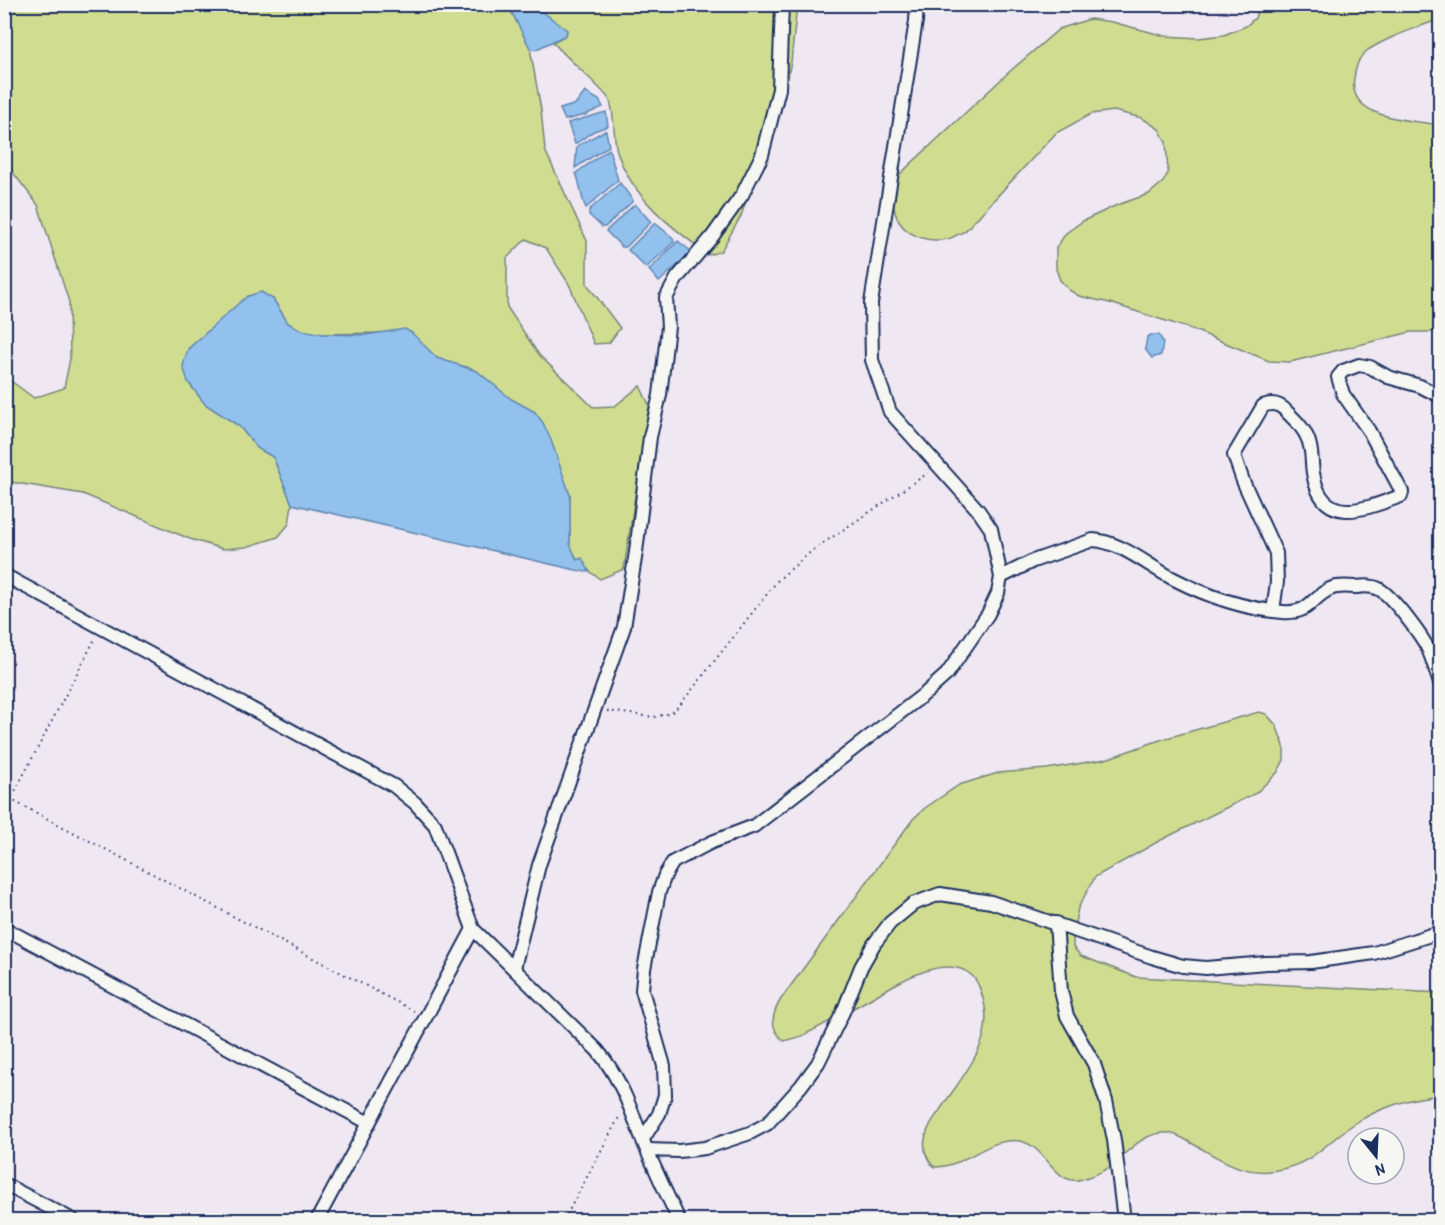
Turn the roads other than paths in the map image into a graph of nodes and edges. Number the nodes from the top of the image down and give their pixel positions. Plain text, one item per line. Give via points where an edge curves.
1 (782, 4) edge
2 (917, 4) edge
3 (1440, 396) edge
4 (4, 575) edge
5 (1001, 578) junction
6 (1273, 611) junction
7 (1440, 683) edge
8 (1056, 923) junction
9 (4, 928) edge
10 (473, 929) junction
11 (1440, 932) edge
12 (514, 968) junction
13 (369, 1123) junction
14 (645, 1145) junction
15 (4, 1184) edge
16 (73, 1221) edge
17 (317, 1221) edge
18 (678, 1221) edge
19 (1124, 1221) edge

1 - 12 street via 779,89 762,155 742,195 677,278 666,298 668,327 660,395 624,627 539,865
2 - 5 street via 871,303 872,360 890,412 991,529
3 - 6 street via 1359,365 1343,371 1338,377 1343,394 1369,430 1401,492 1401,496 1365,509 1343,511 1329,505 1318,489 1307,435 1299,424 1276,404 1263,406 1233,455 1276,553
4 - 10 street via 394,786 435,825
5 - 6 street via 1033,561 1103,540 1210,595
5 - 14 street via 988,614 947,674 927,692 754,826 674,862 665,874 642,990 664,1066 665,1095
6 - 7 street via 1307,608 1338,587 1380,589 1427,646
8 - 11 street via 1152,957 1206,968 1311,962 1374,953
8 - 14 street via 992,902 940,894 913,904 890,923 874,944 818,1063 767,1124 705,1148 679,1152
8 - 19 street via 1063,999 1067,1016 1094,1064 1106,1101
9 - 13 street
10 - 12 street
10 - 13 street
12 - 14 street via 610,1066 634,1112
13 - 17 street
14 - 18 street
15 - 16 street

